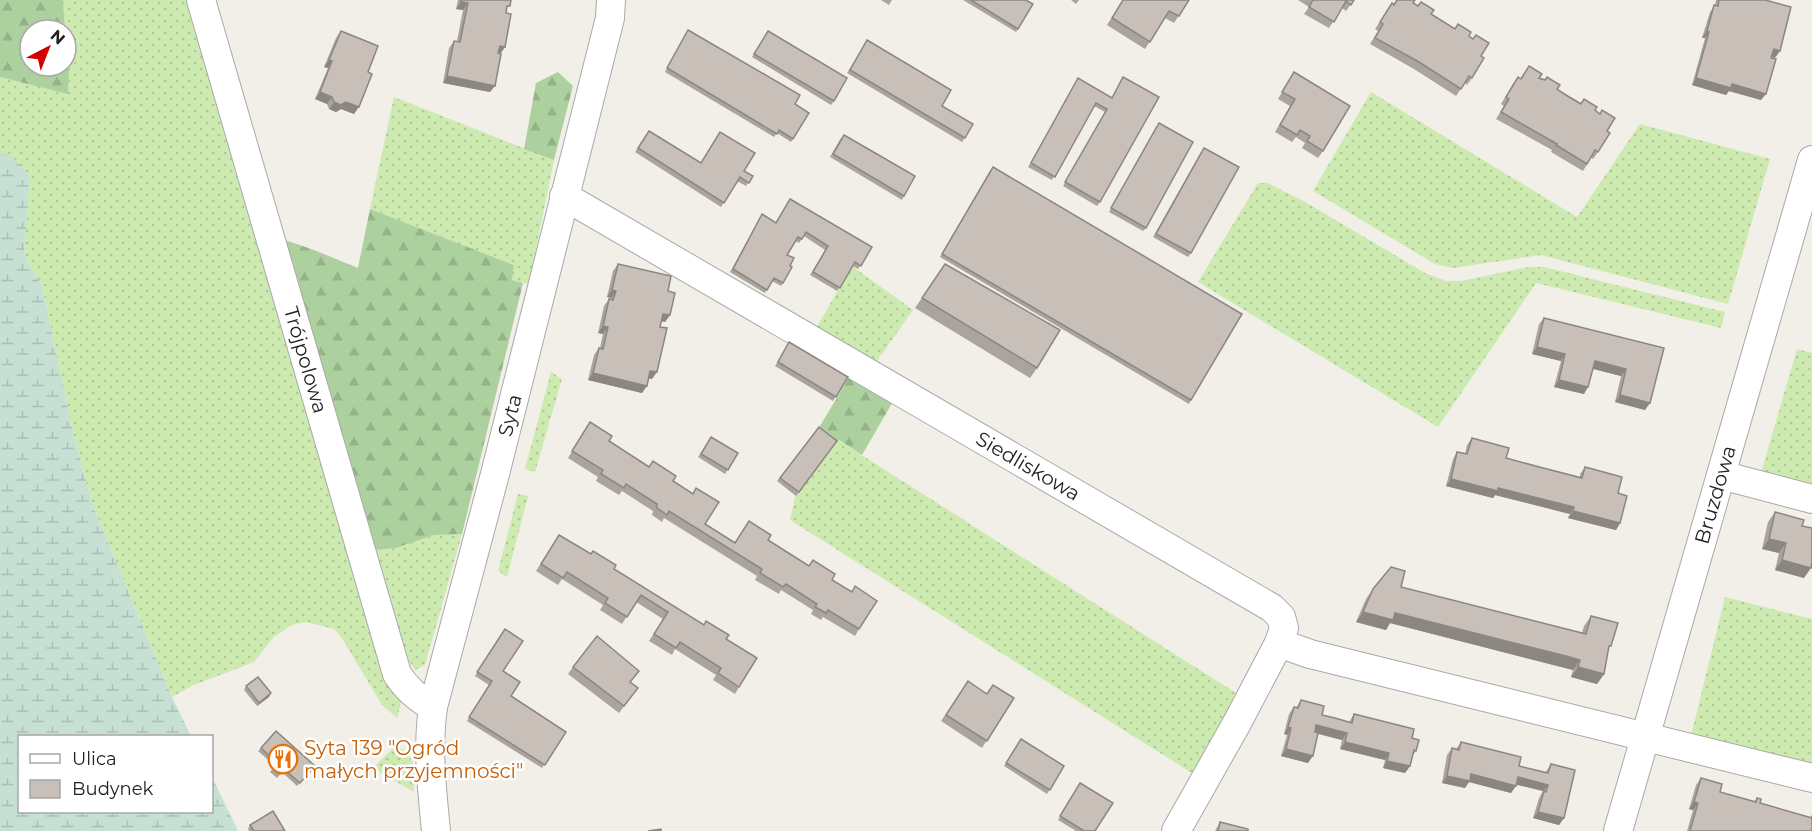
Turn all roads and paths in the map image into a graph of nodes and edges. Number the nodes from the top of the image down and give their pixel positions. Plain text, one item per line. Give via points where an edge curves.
1 (201, 0) edge
2 (611, 0) edge
3 (1812, 160) edge
4 (564, 196) junction
5 (1721, 475) junction
6 (1812, 499) edge
7 (1278, 643) junction
8 (433, 707) junction
9 (1645, 735) junction
10 (1812, 778) edge
11 (436, 831) edge
12 (1176, 831) edge
13 (1618, 831) edge

1 - 8 street, Trójpolowa via 397,674 411,692
2 - 4 street, Syta via 610,18
3 - 5 street, Bruzdowa
4 - 7 street, Siedliskowa via 1258,598 1281,617 1284,628
4 - 8 street, Syta
5 - 6 street
5 - 9 street, Bruzdowa
7 - 9 street
7 - 12 street, Siedliskowa
8 - 11 street, Syta via 429,757
9 - 10 street
9 - 13 street, Bruzdowa

